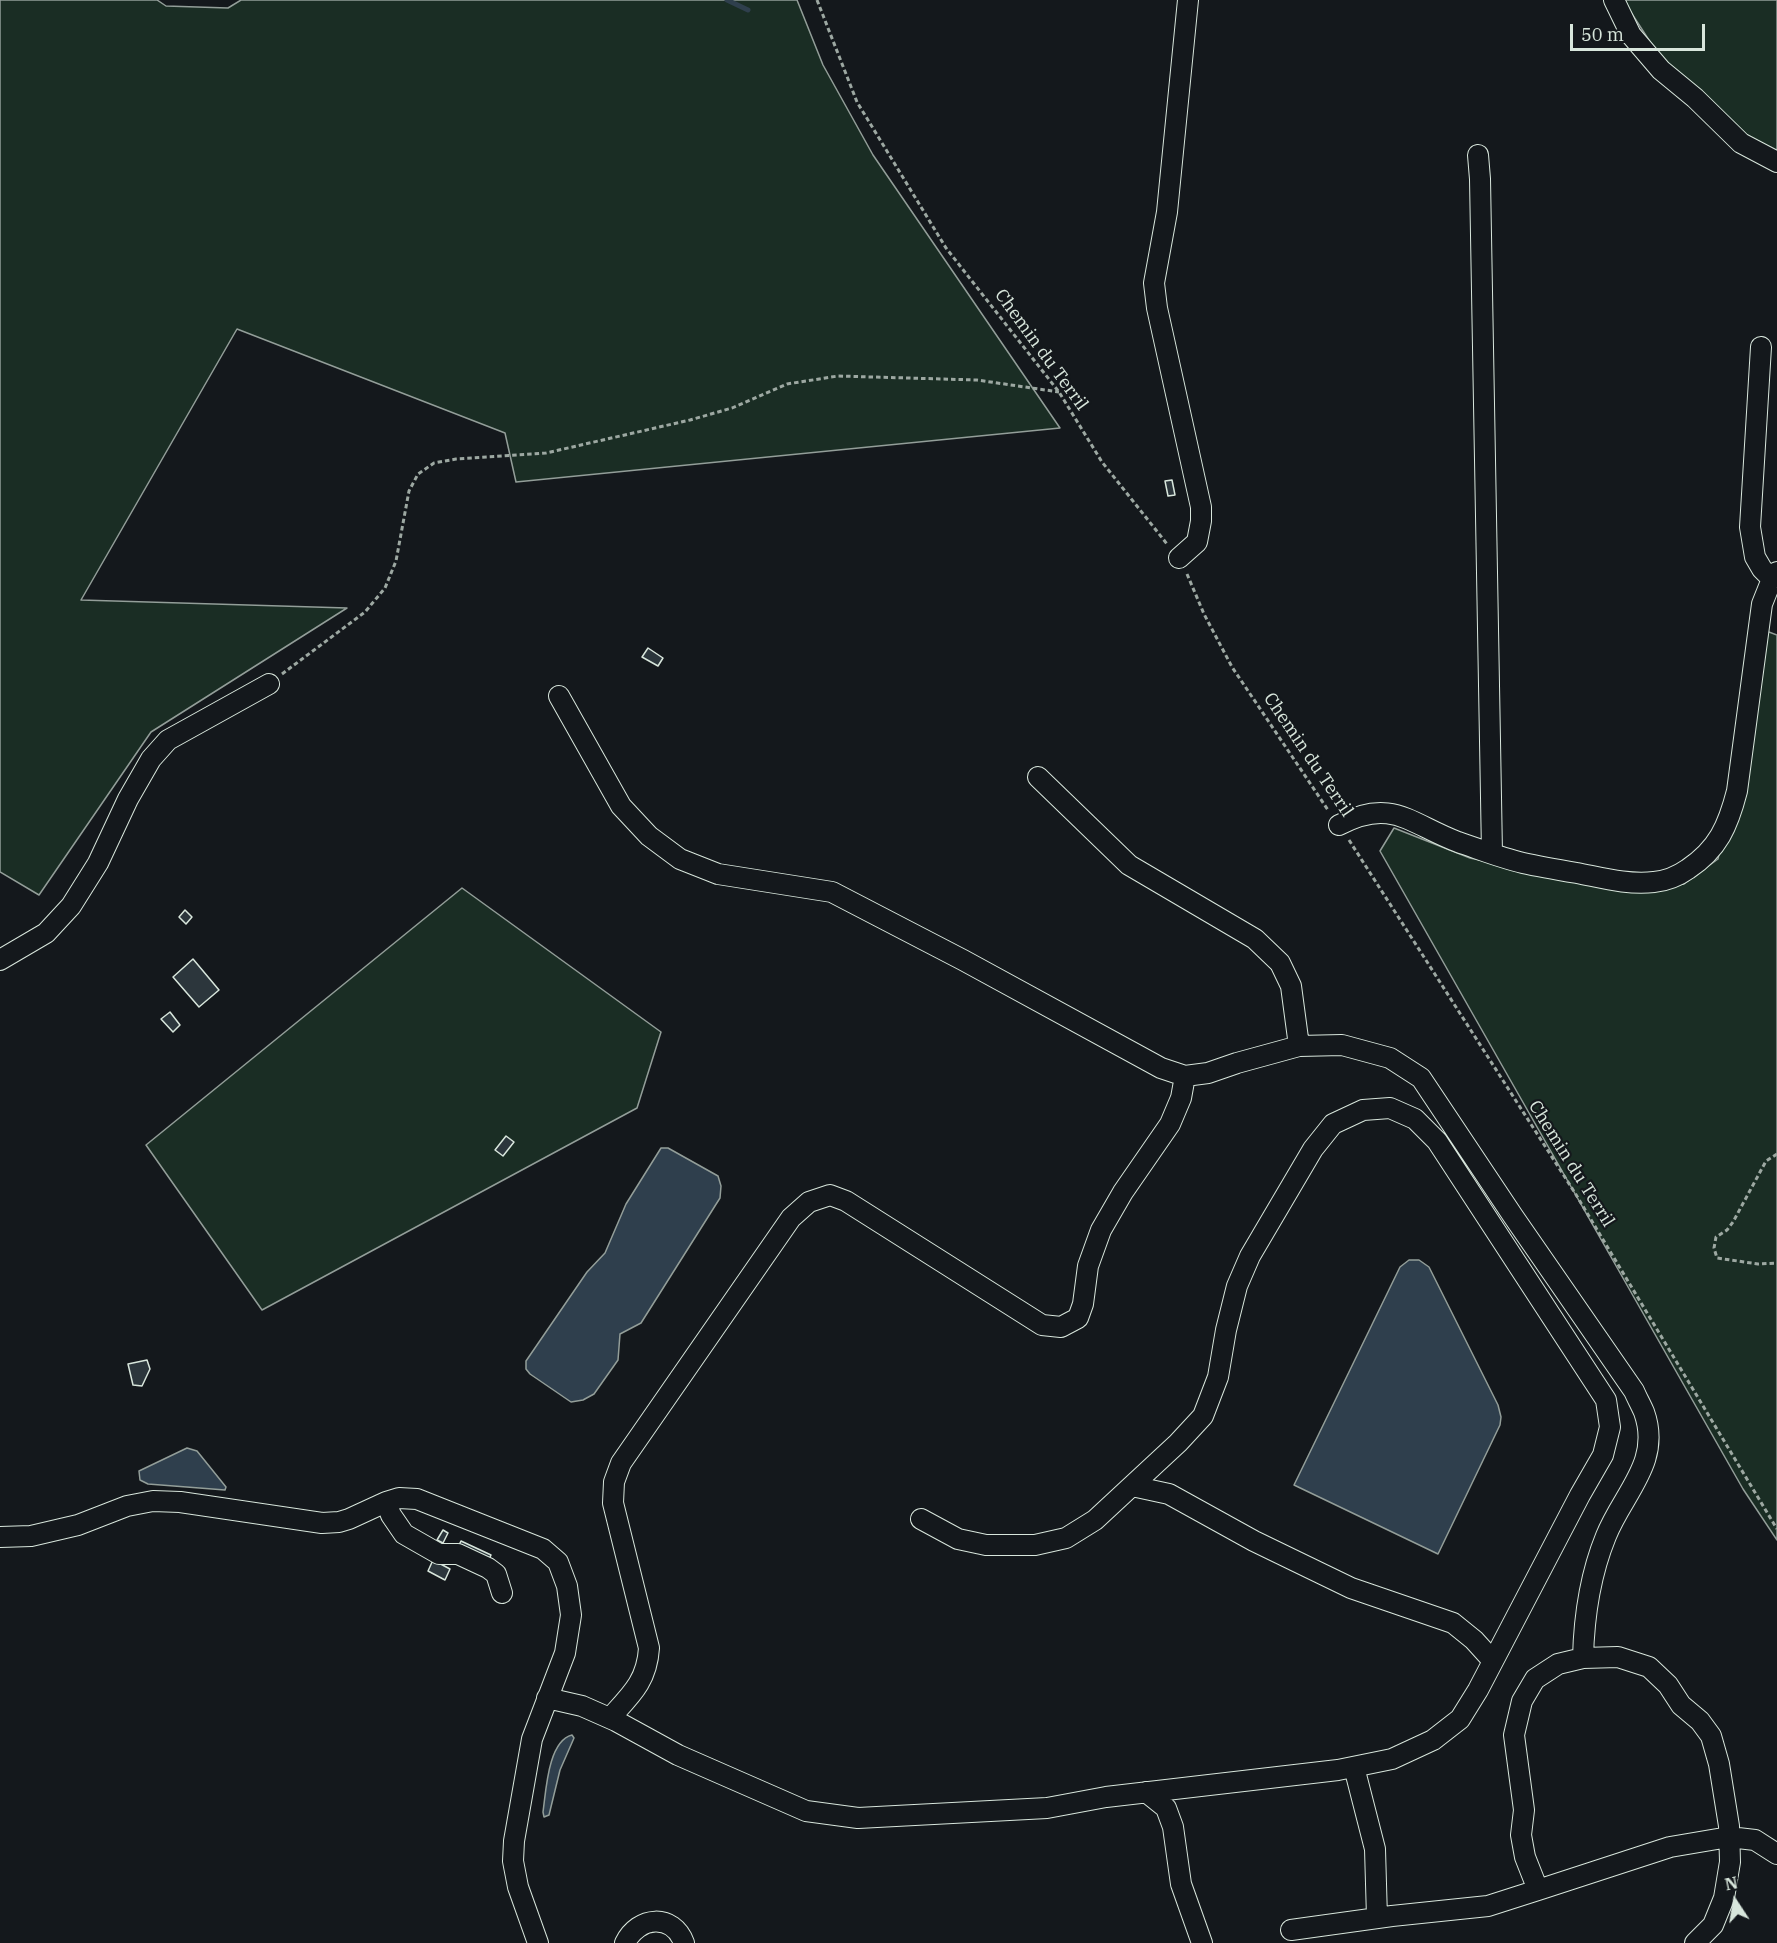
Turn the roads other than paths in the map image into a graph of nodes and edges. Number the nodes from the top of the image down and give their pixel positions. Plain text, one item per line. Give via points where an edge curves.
1 (1188, 0) edge
2 (1614, 0) edge
3 (1478, 155) dead end
4 (1777, 162) edge
5 (1761, 347) dead end
6 (1179, 558) road end
7 (1775, 575) edge
8 (269, 684) road end
9 (559, 696) dead end
10 (1038, 777) dead end
11 (1339, 825) road end
12 (1492, 853) junction
13 (0, 960) edge
14 (1299, 1046) junction
15 (1185, 1076) junction
16 (1131, 1486) junction
17 (386, 1502) junction
18 (921, 1520) dead end
19 (0, 1537) edge
20 (502, 1593) dead end
21 (1583, 1658) junction
22 (1493, 1661) junction
23 (547, 1698) junction
24 (610, 1718) junction
25 (1353, 1767) junction
26 (1146, 1792) junction
27 (1729, 1837) junction
28 (1777, 1854) edge
29 (1538, 1890) junction
30 (1377, 1918) junction
31 (1291, 1930) dead end
32 (538, 1943) edge
33 (625, 1943) edge
34 (684, 1943) edge
35 (1202, 1943) edge
36 (1695, 1943) edge

1 - 6 lane via 1167,212 1154,283 1201,507 1197,542
2 - 4 lane via 1631,35 1660,69 1741,143
3 - 12 lane
5 - 7 lane via 1750,526 1755,557
7 - 12 lane via 1762,604 1731,816 1716,845 1700,861 1677,876 1656,882 1624,882 1522,863
8 - 13 lane via 168,740 151,759 98,863 71,906 46,933
9 - 15 lane via 621,806 649,836 680,859 718,874 832,892 1161,1068
10 - 14 lane via 1129,864 1255,939 1280,963 1291,986
11 - 12 lane via 1358,815 1396,814
14 - 15 lane
14 - 21 lane via 1342,1045 1390,1059 1421,1078 1634,1391 1644,1413 1648,1436 1645,1464 1607,1533 1594,1570 1584,1622
15 - 24 lane via 1170,1124 1101,1230 1088,1266 1078,1318 1060,1327 1042,1325 846,1201 830,1195 809,1202 790,1218 621,1463 614,1482 613,1503 649,1648 648,1665 639,1687
16 - 18 lane via 1095,1520 1066,1538 1035,1545 986,1545 958,1539
16 - 22 lane via 1169,1494 1351,1588 1453,1623
16 - 22 lane via 1203,1416 1218,1377 1237,1286 1250,1256 1313,1149 1333,1124 1363,1110 1390,1108 1415,1119 1437,1142 1606,1400 1610,1427 1603,1455
17 - 19 lane via 349,1519 322,1523 153,1501 127,1506 78,1525 31,1536
17 - 20 lane via 404,1534 439,1554 458,1554 488,1568 496,1574
17 - 23 lane via 417,1499 543,1549 558,1562 567,1586 571,1615 565,1653
21 - 27 lane via 1618,1657 1649,1666 1681,1705 1700,1721 1711,1736 1719,1764
21 - 29 lane via 1558,1665 1535,1679 1522,1701 1514,1735 1524,1810 1521,1835
22 - 25 lane via 1460,1719 1433,1740 1392,1759
23 - 24 lane
23 - 32 lane via 532,1739 513,1861
24 - 26 lane via 678,1755 806,1811 858,1818 1047,1808
25 - 26 lane
25 - 30 lane via 1375,1849
26 - 35 lane via 1166,1808 1173,1827 1181,1884
27 - 28 lane via 1755,1840
27 - 29 lane via 1670,1847
27 - 36 lane via 1730,1862 1724,1898 1713,1925
29 - 30 lane via 1488,1906
30 - 31 lane
33 - 34 lane via 638,1927 653,1922 669,1923

